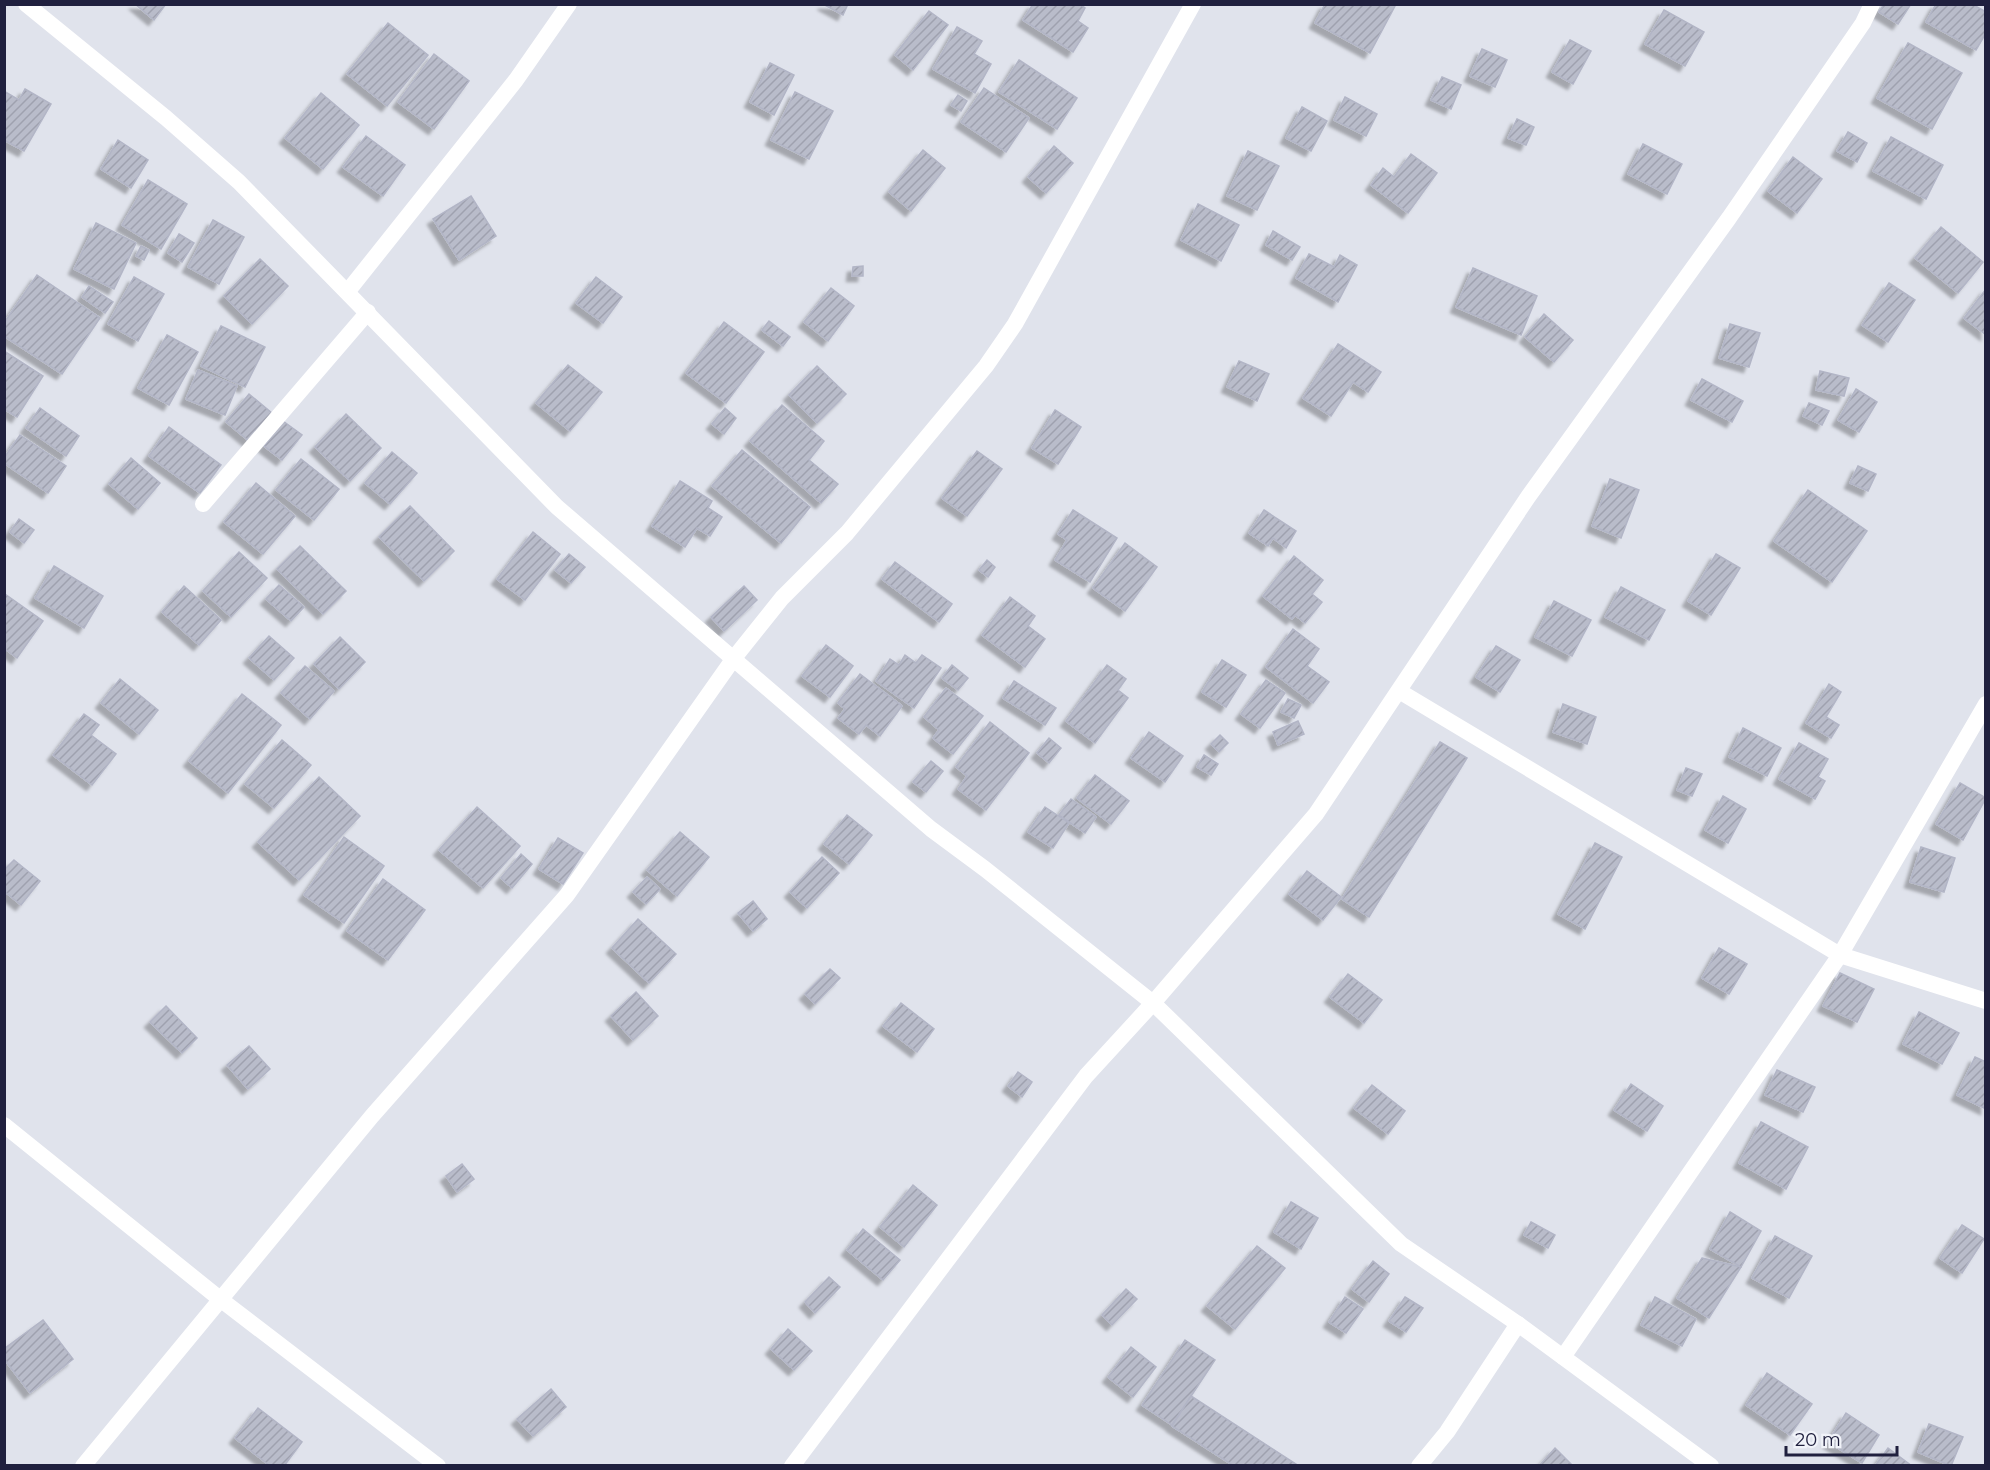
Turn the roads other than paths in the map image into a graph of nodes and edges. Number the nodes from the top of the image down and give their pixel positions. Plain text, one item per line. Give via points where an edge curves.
1 (26, 4) edge
2 (569, 4) edge
3 (1193, 4) edge
4 (1872, 4) edge
5 (348, 291) junction
6 (368, 312) junction
7 (202, 504) dead end
8 (734, 658) junction
9 (1400, 691) junction
10 (1986, 704) edge
11 (1840, 955) junction
12 (1986, 1001) edge
13 (1153, 1003) junction
14 (4, 1125) edge
15 (220, 1299) junction
16 (1518, 1324) junction
17 (1563, 1357) junction
18 (83, 1466) edge
19 (438, 1466) edge
20 (792, 1466) edge
21 (1419, 1466) edge
22 (1711, 1466) edge

1 - 5 street via 239,182
2 - 5 street via 516,80
3 - 8 street via 1015,324 986,366 847,533 782,598
4 - 9 street via 1863,23 1729,218 1528,497
5 - 6 street
6 - 7 street
6 - 8 street via 557,507
8 - 13 street via 931,829 986,868
8 - 15 street via 567,895 372,1116
9 - 11 street
9 - 13 street via 1316,814
10 - 11 street
11 - 12 street
11 - 17 street
13 - 16 street via 1401,1244
13 - 20 street via 1086,1076
14 - 15 street
15 - 18 street
15 - 19 street
16 - 17 street
16 - 21 street via 1447,1432
17 - 22 street

